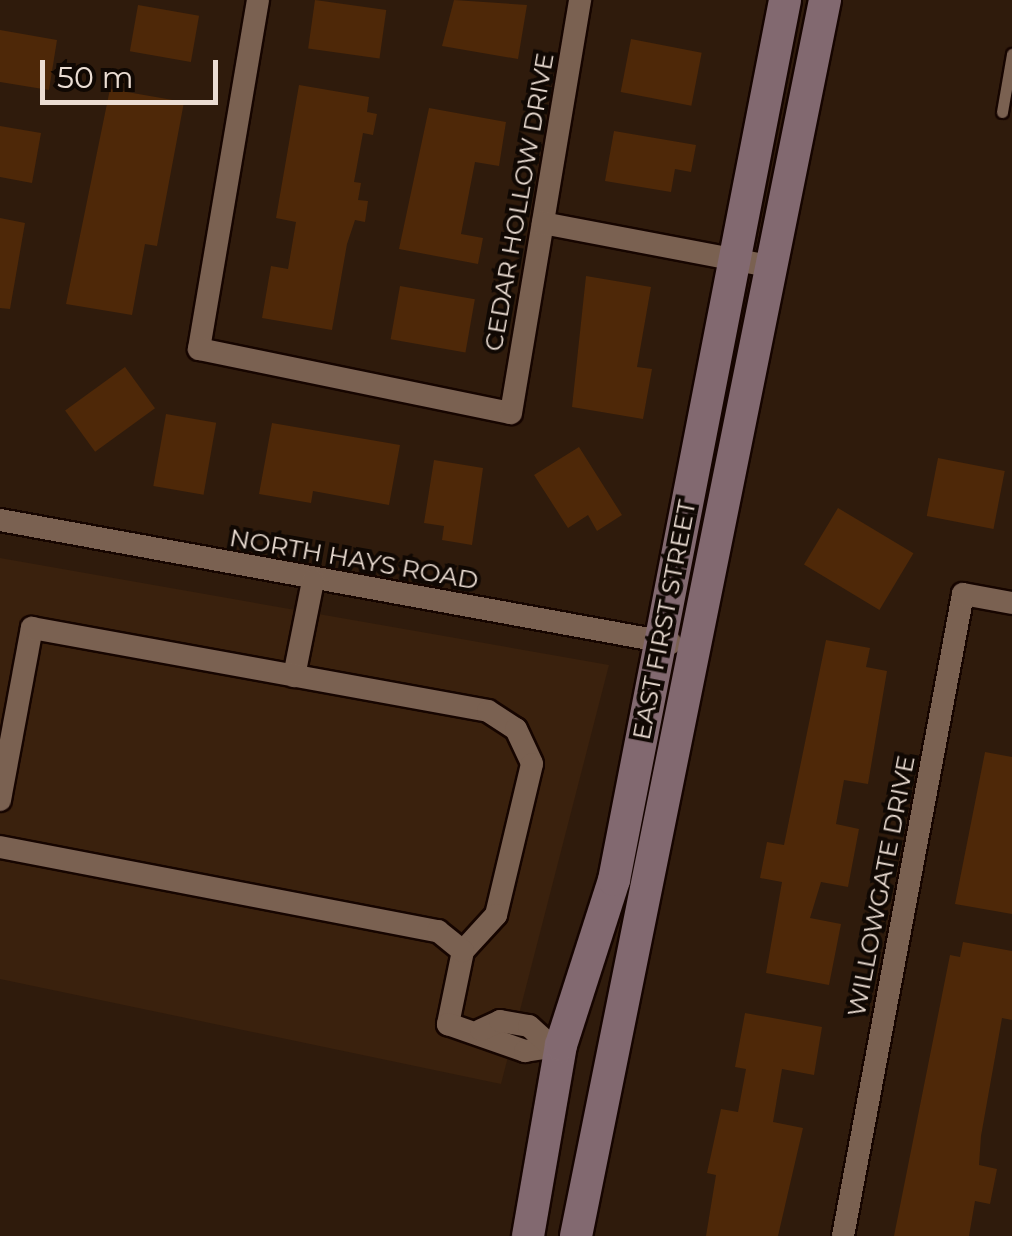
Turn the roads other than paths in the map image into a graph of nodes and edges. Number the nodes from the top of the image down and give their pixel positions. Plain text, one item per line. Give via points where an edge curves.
1 (258, 0) edge
2 (580, 0) edge
3 (785, 0) edge
4 (825, 0) edge
5 (1012, 54) edge
6 (1002, 112) dead end
7 (543, 223) junction
8 (734, 259) junction
9 (773, 267) junction
10 (0, 520) edge
11 (313, 581) junction
12 (1012, 603) edge
13 (660, 641) junction
14 (699, 649) junction
15 (294, 676) junction
16 (0, 800) edge
17 (0, 848) edge
18 (463, 952) junction
19 (554, 1044) junction
20 (610, 1052) junction
21 (528, 1236) edge
22 (576, 1236) edge
23 (843, 1236) edge

1 - 7 street, CEDAR HOLLOW DRIVE via 200,348 511,413
2 - 7 street, CEDAR HOLLOW DRIVE
3 - 8 main road, EAST FIRST STREET
4 - 9 main road, EAST FIRST STREET
5 - 6 lane
7 - 8 street
8 - 9 street
8 - 13 main road, EAST FIRST STREET
9 - 14 main road, EAST FIRST STREET
10 - 11 street, NORTH HAYS ROAD
11 - 13 street, NORTH HAYS ROAD
11 - 15 street
12 - 23 street, WILLOWGATE DRIVE via 964,594
13 - 14 street, NORTH HAYS ROAD
13 - 19 main road, EAST FIRST STREET via 614,880
14 - 20 main road, EAST FIRST STREET
15 - 16 street via 32,628
15 - 18 street via 488,711 516,729 532,764 496,915
17 - 18 street via 438,930
18 - 19 street via 448,1024 481,1030 497,1045 526,1051
19 - 20 main road
19 - 21 main road, EAST FIRST STREET
20 - 22 main road, EAST FIRST STREET

